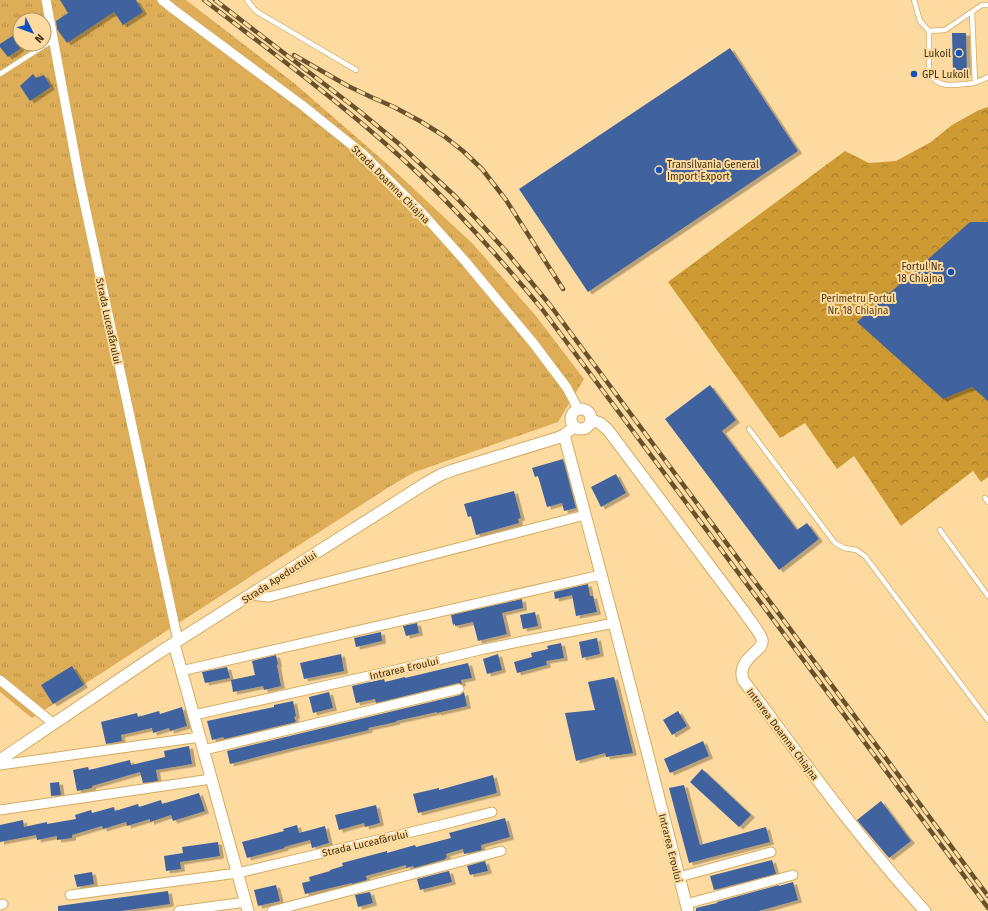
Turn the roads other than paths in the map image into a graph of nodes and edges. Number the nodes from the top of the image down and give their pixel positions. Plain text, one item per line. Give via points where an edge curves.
1 (46, 0) edge
2 (162, 0) edge
3 (247, 0) edge
4 (914, 0) edge
5 (988, 5) edge
6 (972, 12) junction
7 (929, 31) junction
8 (53, 40) junction
9 (356, 70) dead end
10 (0, 74) edge
11 (988, 77) edge
12 (975, 83) junction
13 (578, 409) junction
14 (591, 420) junction
15 (574, 427) junction
16 (749, 429) dead end
17 (564, 435) junction
18 (585, 515) junction
19 (940, 530) dead end
20 (601, 575) junction
21 (250, 595) junction
22 (988, 596) edge
23 (614, 623) junction
24 (176, 642) junction
25 (181, 671) junction
26 (0, 680) edge
27 (459, 689) dead end
28 (194, 715) junction
29 (988, 720) edge
30 (54, 724) junction
31 (200, 737) junction
32 (204, 750) junction
33 (0, 760) edge
34 (0, 765) edge
35 (212, 779) junction
36 (0, 810) edge
37 (492, 812) dead end
38 (501, 851) dead end
39 (771, 852) dead end
40 (238, 873) junction
41 (793, 875) dead end
42 (679, 877) junction
43 (70, 895) dead end
44 (247, 906) edge
45 (687, 908) edge
46 (179, 911) edge
47 (272, 911) edge
48 (925, 911) edge

1 - 8 street, Strada Luceafărului
2 - 13 street, Strada Doamna Chiajna via 308,109 363,154 465,261 534,344 567,388
3 - 9 lane via 259,13
4 - 7 lane via 920,21
5 - 6 lane via 982,5
6 - 7 lane via 945,30
6 - 12 lane
7 - 12 lane via 929,74 936,81 951,86
8 - 10 lane
8 - 24 street, Strada Luceafărului via 79,178
11 - 12 lane
13 - 14 street via 590,413
13 - 15 street via 570,418
14 - 15 street via 583,429
14 - 48 street, Intrarea Doamna Chiajna via 600,422 608,430 759,634 762,646 747,660 743,669 743,680 829,795 889,871
15 - 17 street, Strada Apeductului
16 - 29 lane via 835,543 865,556
17 - 18 street, Intrarea Eroului
17 - 21 street, Strada Apeductului via 440,475
18 - 20 street, Intrarea Eroului
18 - 21 street via 269,597
19 - 22 lane
20 - 23 street, Intrarea Eroului
20 - 25 street
21 - 24 street, Strada Apeductului
23 - 28 street, Intrarea Eroului via 484,649
23 - 42 street, Intrarea Eroului
24 - 25 street, Strada Luceafărului
24 - 30 street, Strada Apeductului
25 - 28 street, Strada Luceafărului
26 - 30 street
27 - 32 street
28 - 31 street, Strada Luceafărului
30 - 33 street, Strada Apeductului
31 - 32 street, Strada Luceafărului
31 - 34 street
32 - 35 street, Strada Luceafărului
35 - 36 street
35 - 40 street, Strada Luceafărului
37 - 40 street, Strada Luceafărului
38 - 47 street
39 - 42 street
40 - 43 street
40 - 44 street, Strada Luceafărului
41 - 45 street
42 - 45 street, Intrarea Eroului
44 - 46 street

